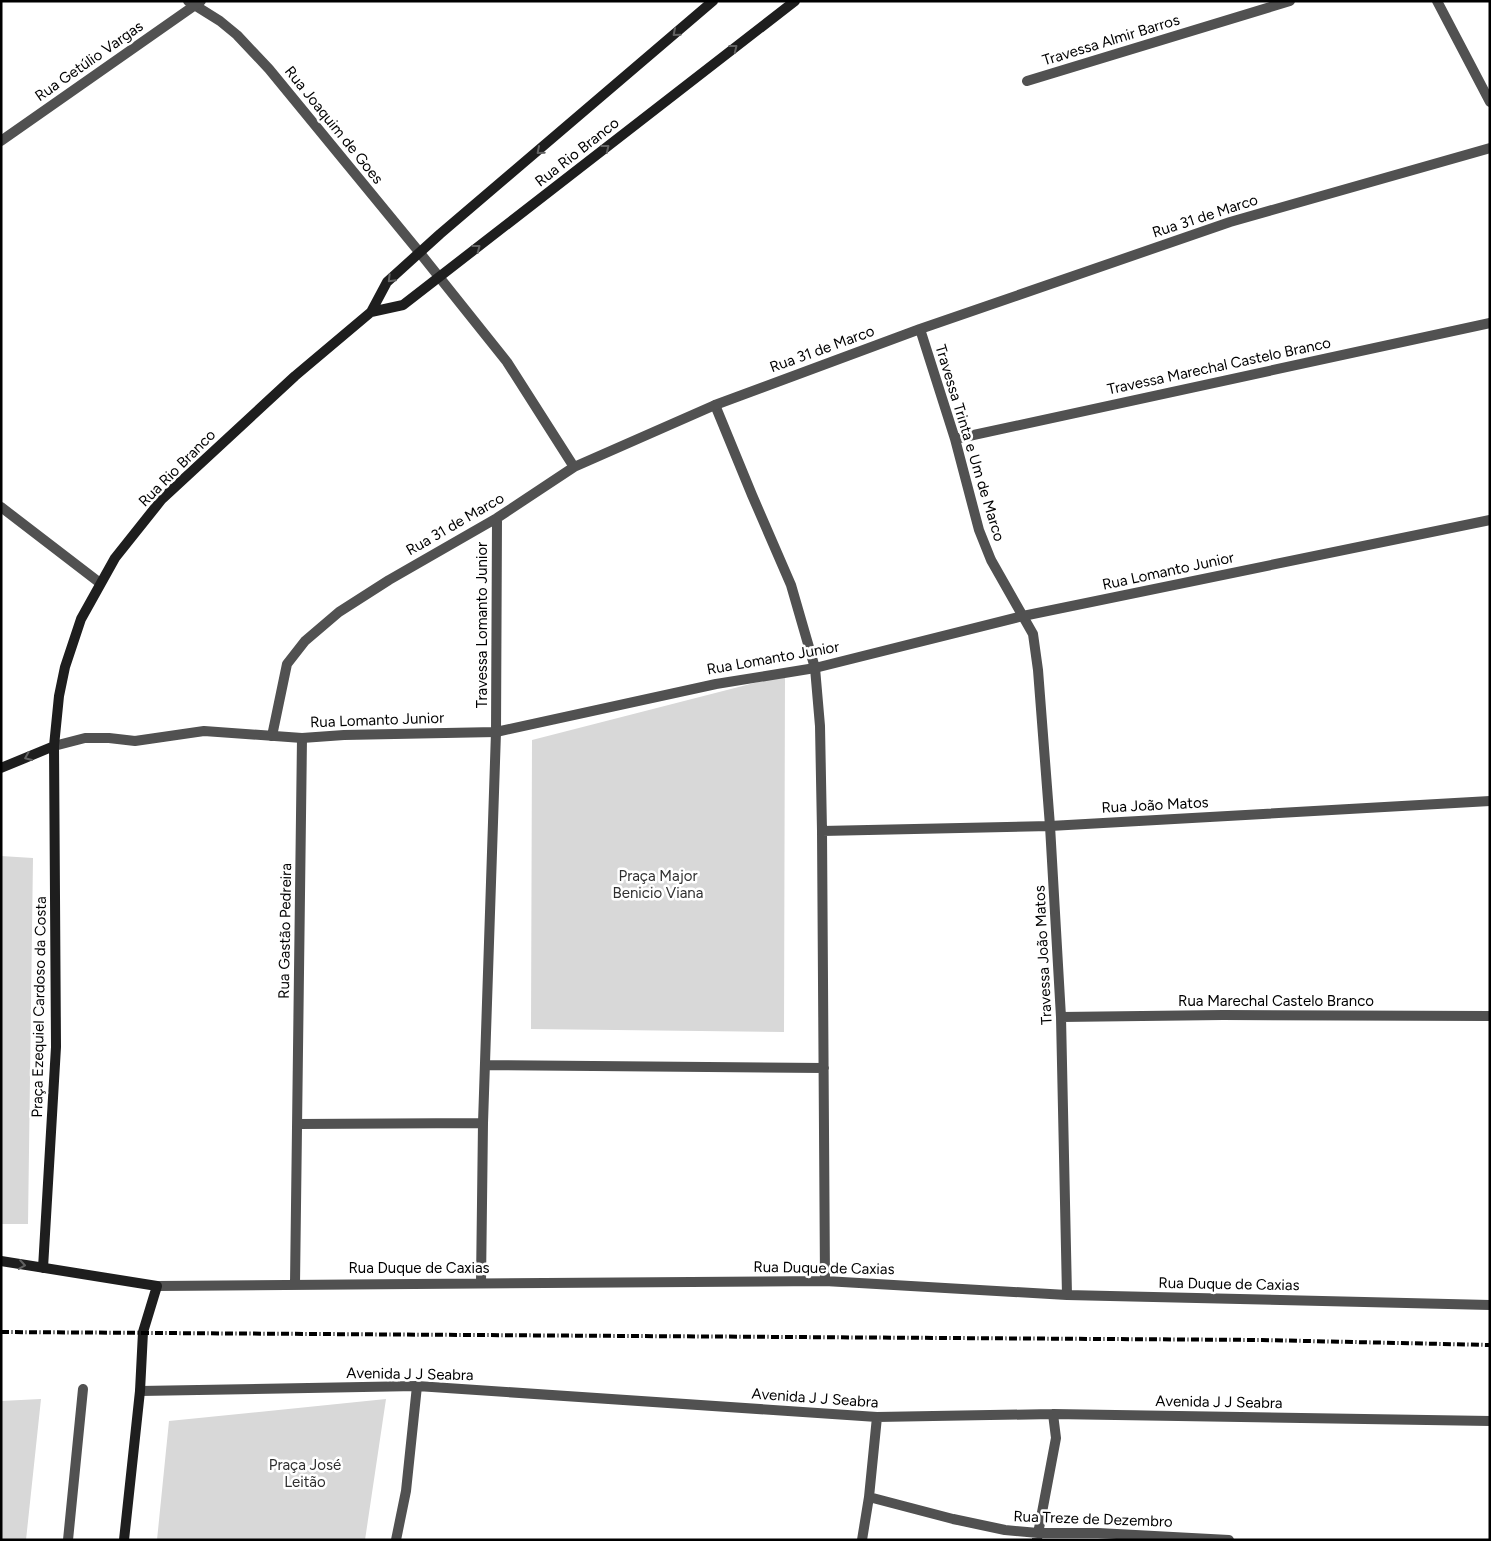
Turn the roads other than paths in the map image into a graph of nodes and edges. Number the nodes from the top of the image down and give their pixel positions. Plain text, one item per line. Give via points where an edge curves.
1 (713, 1) edge
2 (795, 1) edge
3 (1290, 1) edge
4 (1437, 1) edge
5 (194, 2) edge
6 (1027, 80) dead end
7 (1490, 102) edge
8 (1, 141) edge
9 (1490, 148) edge
10 (420, 253) junction
11 (439, 277) junction
12 (371, 312) junction
13 (1490, 323) edge
14 (920, 329) junction
15 (716, 405) junction
16 (955, 439) junction
17 (574, 467) junction
18 (1, 507) edge
19 (497, 518) junction
20 (1490, 520) edge
21 (100, 583) junction
22 (1023, 616) junction
23 (815, 668) junction
24 (496, 732) junction
25 (272, 736) junction
26 (302, 738) junction
27 (54, 746) junction
28 (1, 768) edge
29 (1490, 801) edge
30 (1050, 826) junction
31 (822, 831) junction
32 (1490, 1016) edge
33 (1062, 1017) junction
34 (485, 1065) junction
35 (824, 1068) junction
36 (483, 1123) junction
37 (298, 1124) junction
38 (1, 1261) edge
39 (43, 1268) junction
40 (825, 1281) junction
41 (481, 1283) junction
42 (295, 1284) junction
43 (157, 1286) junction
44 (1067, 1296) junction
45 (1490, 1305) edge
46 (417, 1386) junction
47 (83, 1389) dead end
48 (140, 1391) junction
49 (1053, 1414) junction
50 (877, 1418) junction
51 (1490, 1421) edge
52 (869, 1497) junction
53 (1037, 1536) edge
54 (68, 1540) edge
55 (124, 1540) edge
56 (396, 1540) edge
57 (862, 1540) edge
58 (1229, 1540) edge

1 -> 10 main road, Rua Rio Branco
11 -> 2 main road, Rua Rio Branco
3 - 6 street, Travessa Almir Barros
4 - 7 street
5 - 8 street, Rua Getúlio Vargas
5 - 10 street, Rua Joaquim de Goes via 237,35 269,69
9 - 14 street, Rua 31 de Marco via 1230,222
10 - 11 street, Rua Joaquim de Goes
10 -> 12 main road, Rua Rio Branco via 387,282
11 - 12 main road, Rua Rio Branco via 403,305
11 - 17 street, Rua Joaquim de Goes via 507,362
12 - 21 main road, Rua Rio Branco via 295,376 162,499 115,558
13 - 16 street, Travessa Marechal Castelo Branco
14 - 15 street, Rua 31 de Marco
14 - 16 street, Travessa Trinta e Um de Marco
15 - 17 street, Rua 31 de Marco
15 - 23 street via 791,585
16 - 22 street, Travessa Trinta e Um de Marco via 979,530 991,560
17 - 19 street, Rua 31 de Marco
18 - 21 street
19 - 24 street, Travessa Lomanto Junior
19 - 25 street, Rua 31 de Marco via 339,612 305,641 287,664
20 - 22 street, Rua Lomanto Junior
21 - 27 main road, Rua Rio Branco via 81,619 65,667
22 - 23 street, Rua Lomanto Junior
22 - 30 street, Travessa João Matos via 1033,634 1038,670
23 - 24 street, Rua Lomanto Junior via 716,684
23 - 31 street via 820,726
24 - 26 street, Rua Lomanto Junior
24 - 34 street
25 - 26 street, Rua Lomanto Junior
25 - 27 street, Rua Lomanto Junior via 204,731 135,741 85,738
26 - 37 street, Rua Gastão Pedreira
27 -> 28 main road
27 - 39 main road, Praça Ezequiel Cardoso da Costa via 56,1047
29 - 30 street, Rua João Matos
30 - 31 street, Rua João Matos
30 - 33 street, Travessa João Matos
31 - 35 street
32 - 33 street, Rua Marechal Castelo Branco
33 - 44 street, Travessa João Matos
34 - 35 street
34 - 36 street
35 - 40 street
36 - 37 street
36 - 41 street
37 - 42 street, Rua Gastão Pedreira
38 -> 39 main road
39 - 43 main road
40 - 41 street, Rua Duque de Caxias
40 - 44 street, Rua Duque de Caxias
41 - 42 street, Rua Duque de Caxias
42 - 43 street, Rua Duque de Caxias
43 - 48 main road via 144,1332
44 - 45 street, Rua Duque de Caxias
46 - 48 street, Avenida J J Seabra
46 - 50 street, Avenida J J Seabra
46 - 56 street via 406,1491
47 - 54 street
48 - 55 main road
49 - 50 street, Avenida J J Seabra
49 - 51 street, Avenida J J Seabra
49 - 53 street via 1056,1438
50 - 52 street
52 - 53 street, Rua Treze de Dezembro
52 - 57 street
53 - 58 street, Rua Treze de Dezembro via 1098,1533

